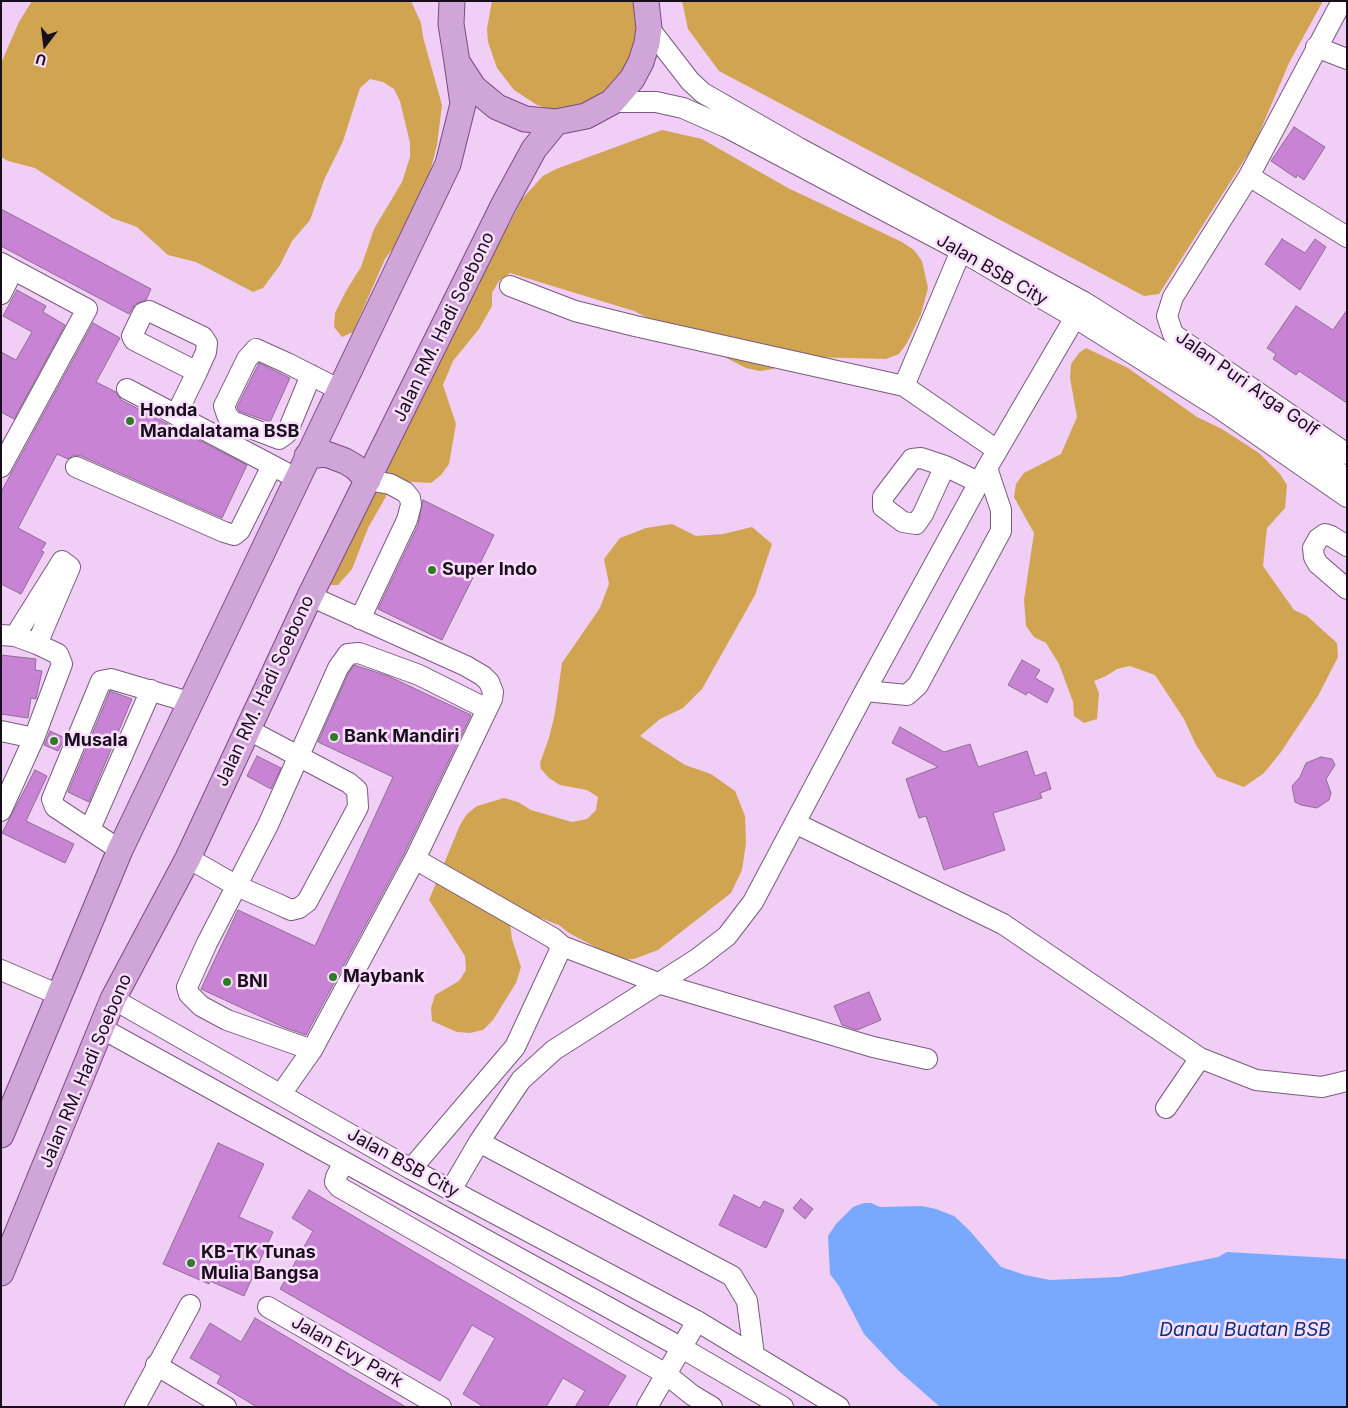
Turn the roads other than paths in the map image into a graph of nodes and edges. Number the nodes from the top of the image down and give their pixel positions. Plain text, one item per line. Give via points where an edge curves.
1 (439, 1) edge
2 (646, 1) edge
3 (1342, 1) edge
4 (452, 12) edge
5 (649, 28) junction
6 (1316, 47) junction
7 (1347, 59) edge
8 (457, 62) junction
9 (612, 102) junction
10 (556, 122) junction
11 (1249, 176) junction
12 (1347, 237) edge
13 (964, 244) junction
14 (7, 266) edge
15 (510, 286) dead end
16 (1, 294) edge
17 (1079, 309) junction
18 (197, 372) dead end
19 (311, 376) junction
20 (904, 386) junction
21 (127, 389) dead end
22 (340, 390) junction
23 (176, 415) junction
24 (997, 450) junction
25 (1347, 454) edge
26 (307, 456) junction
27 (2, 466) edge
28 (272, 466) junction
29 (945, 466) dead end
30 (76, 468) dead end
31 (983, 476) junction
32 (296, 478) junction
33 (1347, 478) edge
34 (368, 480) junction
35 (1347, 497) edge
36 (1347, 546) edge
37 (1347, 590) edge
38 (310, 596) junction
39 (360, 619) junction
40 (8, 636) edge
41 (37, 644) junction
42 (150, 690) junction
43 (865, 691) junction
44 (189, 702) junction
45 (488, 709) junction
46 (247, 729) junction
47 (1, 730) edge
48 (34, 738) junction
49 (300, 756) junction
50 (1, 811) edge
51 (795, 823) junction
52 (90, 830) junction
53 (120, 850) junction
54 (188, 858) junction
55 (415, 859) junction
56 (237, 886) junction
57 (562, 946) junction
58 (1, 970) edge
59 (661, 984) junction
60 (59, 995) junction
61 (113, 999) junction
62 (101, 1028) junction
63 (312, 1050) junction
64 (1200, 1058) junction
65 (927, 1059) dead end
66 (1347, 1081) edge
67 (281, 1094) junction
68 (1166, 1108) dead end
69 (315, 1114) junction
70 (1, 1135) edge
71 (302, 1139) junction
72 (479, 1142) junction
73 (344, 1162) junction
74 (411, 1169) junction
75 (451, 1190) junction
76 (421, 1204) junction
77 (409, 1227) junction
78 (1, 1273) edge
79 (551, 1276) junction
80 (539, 1300) junction
81 (190, 1305) dead end
82 (268, 1307) dead end
83 (697, 1321) junction
84 (682, 1348) junction
85 (754, 1355) junction
86 (156, 1365) junction
87 (666, 1374) junction
88 (429, 1404) edge
89 (134, 1407) edge
90 (226, 1407) edge
91 (647, 1407) edge
92 (712, 1407) edge
93 (783, 1407) edge
94 (839, 1407) edge

1 - 4 street
2 - 5 main road
3 - 6 street, Jalan Puri Arga Golf
4 - 8 main road
5 - 9 main road via 641,62 632,79
5 - 13 street, Jalan BSB City via 703,93
6 - 7 street
6 - 11 street, Jalan Puri Arga Golf
8 - 10 main road via 474,88 497,107 525,119
8 - 22 main road via 463,104 448,164
9 - 10 main road via 586,116
9 - 13 street, Jalan BSB City via 656,102 683,108 726,126
10 - 34 main road, Jalan RM. Hadi Soebono via 534,149 519,176
11 - 12 street
11 - 25 street, Jalan Puri Arga Golf via 1173,297 1168,310 1169,327 1173,334
13 - 17 street, Jalan BSB City
13 - 20 street
14 - 16 street
14 - 27 street via 87,309
15 - 20 street via 575,311 626,324
17 - 24 street
17 - 33 street, Jalan BSB City via 1229,393
17 - 35 street, Jalan BSB City
18 - 23 street
19 - 19 street via 287,433 279,439 232,421 227,415 224,406 246,359 256,350
19 - 22 street
20 - 24 street
21 - 23 street
22 - 26 main road
23 - 28 street
24 - 31 street
26 - 32 main road
26 - 34 main road via 333,456 355,467
28 - 30 street via 240,530 234,535
28 - 32 street
29 - 31 street
31 - 43 street
31 - 43 street via 1001,510 1001,532 918,685 907,696
32 - 44 main road
34 - 38 main road, Jalan RM. Hadi Soebono
34 - 39 street via 390,484 405,492 412,505
36 - 37 street via 1325,534 1313,548 1318,564
38 - 39 street
38 - 46 main road, Jalan RM. Hadi Soebono
39 - 45 street via 483,676 493,692
40 - 41 street
40 - 41 street via 62,561 70,567
41 - 48 street via 58,654 62,664
42 - 44 street
42 - 52 street
42 - 52 street via 111,679 100,681 52,799 55,807
43 - 51 street
44 - 53 main road
45 - 49 street via 419,675 359,653 348,654 338,668
45 - 55 street
46 - 49 street
46 - 54 main road, Jalan RM. Hadi Soebono
47 - 48 street
48 - 50 street
49 - 56 street
49 - 56 street via 350,783 357,790 358,807 307,902 299,908 291,910
51 - 59 street via 753,902 727,936
51 - 64 street via 1003,924
52 - 53 street
53 - 60 main road
54 - 56 street
54 - 61 main road, Jalan RM. Hadi Soebono
55 - 57 street
55 - 63 street
56 - 63 street via 189,980 189,994 201,1006 227,1020
57 - 59 street
57 - 74 street via 515,1047
58 - 60 street
59 - 65 street via 873,1047
59 - 72 street via 554,1050 521,1080
60 - 70 main road
61 - 62 main road, Jalan RM. Hadi Soebono
61 - 67 street, Jalan BSB City
62 - 71 street, Jalan BSB City
62 - 78 main road, Jalan RM. Hadi Soebono
63 - 67 street
64 - 66 street via 1256,1080 1322,1087
64 - 68 street
67 - 69 street, Jalan BSB City
69 - 71 street
69 - 74 street, Jalan BSB City
71 - 73 street, Jalan BSB City
72 - 75 street
72 - 85 street via 732,1276 747,1301
73 - 76 street, Jalan BSB City
73 - 77 street via 336,1177 339,1187
74 - 75 street, Jalan BSB City
75 - 83 street, Jalan BSB City
76 - 77 street
76 - 79 street, Jalan BSB City
77 - 80 street
79 - 80 street
79 - 84 street, Jalan BSB City
80 - 87 street
81 - 86 street
82 - 88 street, Jalan Evy Park
83 - 84 street
83 - 85 street, Jalan BSB City
84 - 87 street
84 - 93 street, Jalan BSB City
85 - 94 street, Jalan BSB City
86 - 89 street
86 - 90 street
87 - 91 street
87 - 92 street

